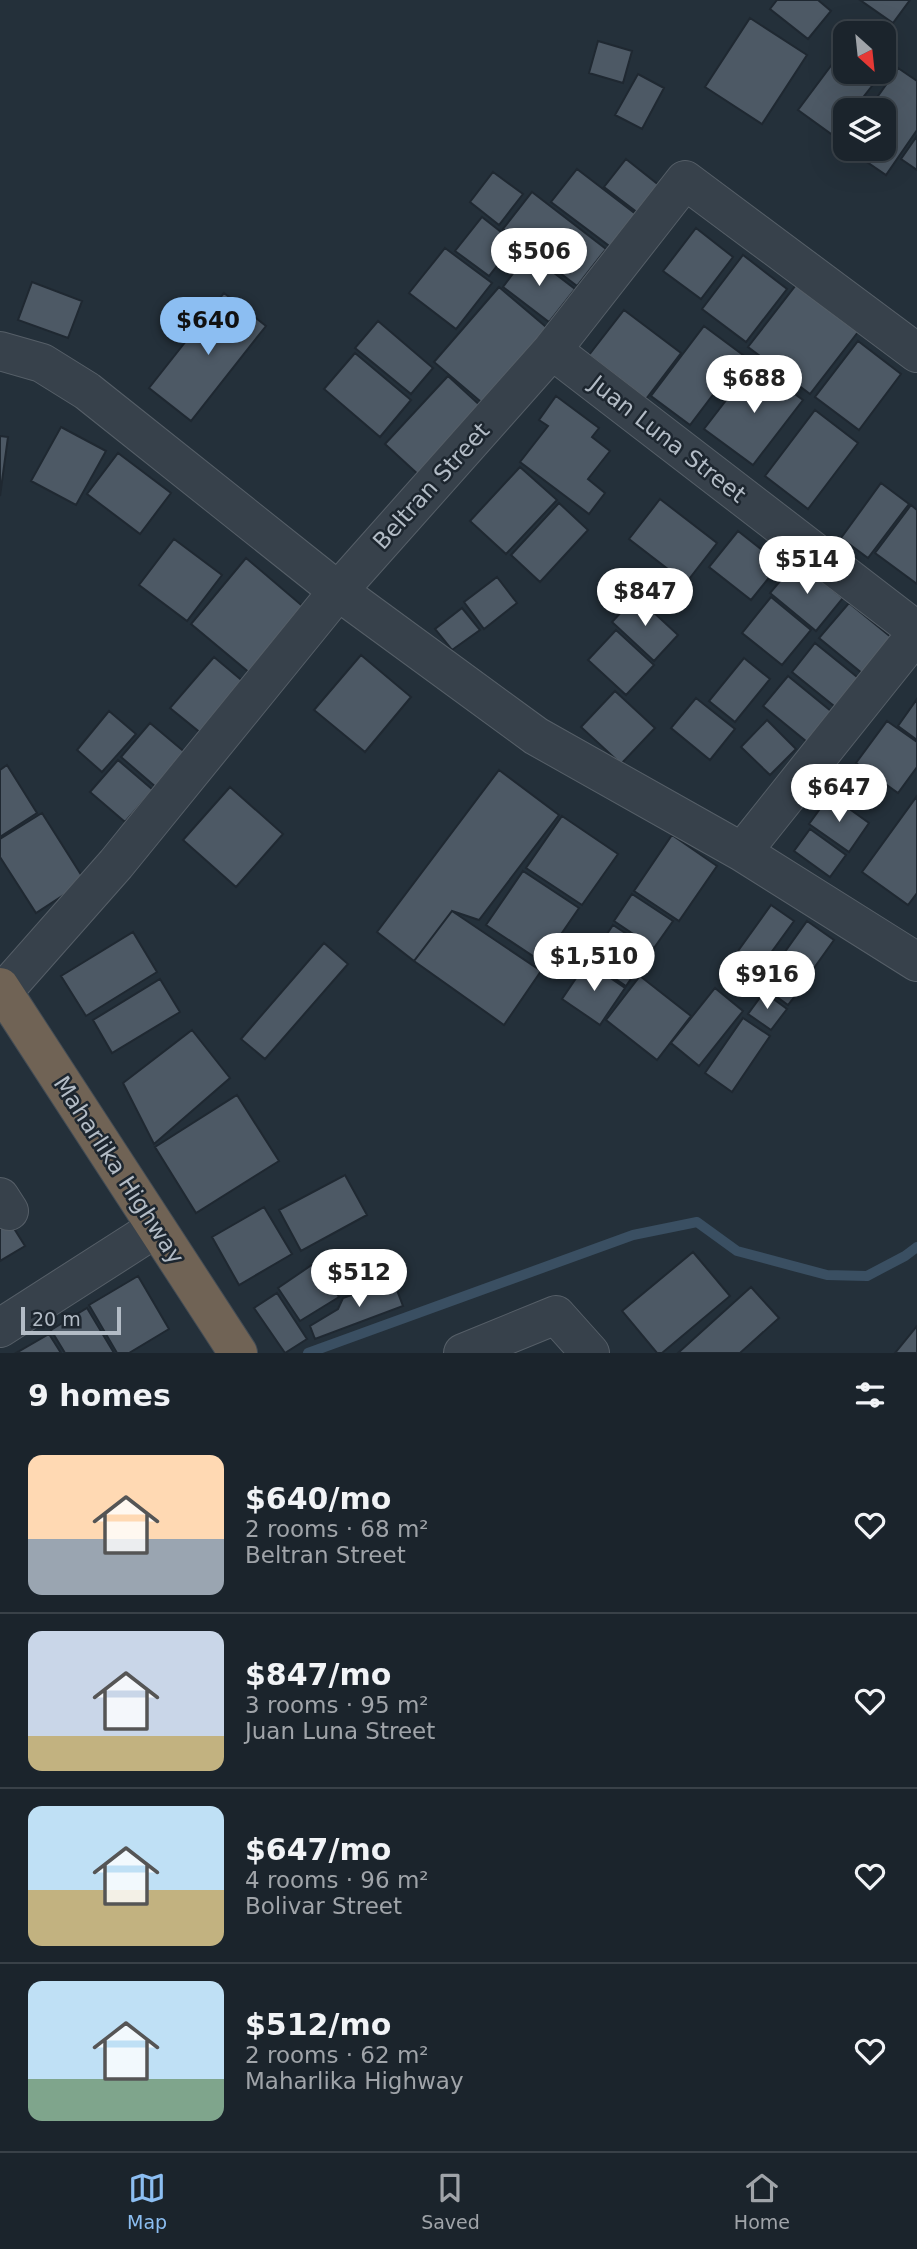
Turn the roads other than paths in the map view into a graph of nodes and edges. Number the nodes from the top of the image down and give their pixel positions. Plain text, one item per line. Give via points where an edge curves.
1 (907, 347) edge
2 (552, 350) junction
3 (0, 351) edge
4 (338, 591) junction
5 (917, 632) edge
6 (742, 852) junction
7 (917, 962) edge
8 (2, 990) edge
9 (156, 1228) junction
10 (0, 1328) edge
11 (238, 1353) edge
12 (463, 1353) edge
13 (590, 1353) edge

1 - 2 street, Beltran Street via 685,180
2 - 4 street, Beltran Street
2 - 5 street, Juan Luna Street
3 - 4 street via 42,363 87,391
4 - 6 street via 536,736
4 - 8 street, Beltran Street via 116,864
5 - 6 street
6 - 7 street
8 - 9 highway, Maharlika Highway
9 - 10 street
9 - 11 highway, Maharlika Highway
12 - 13 street via 556,1315

